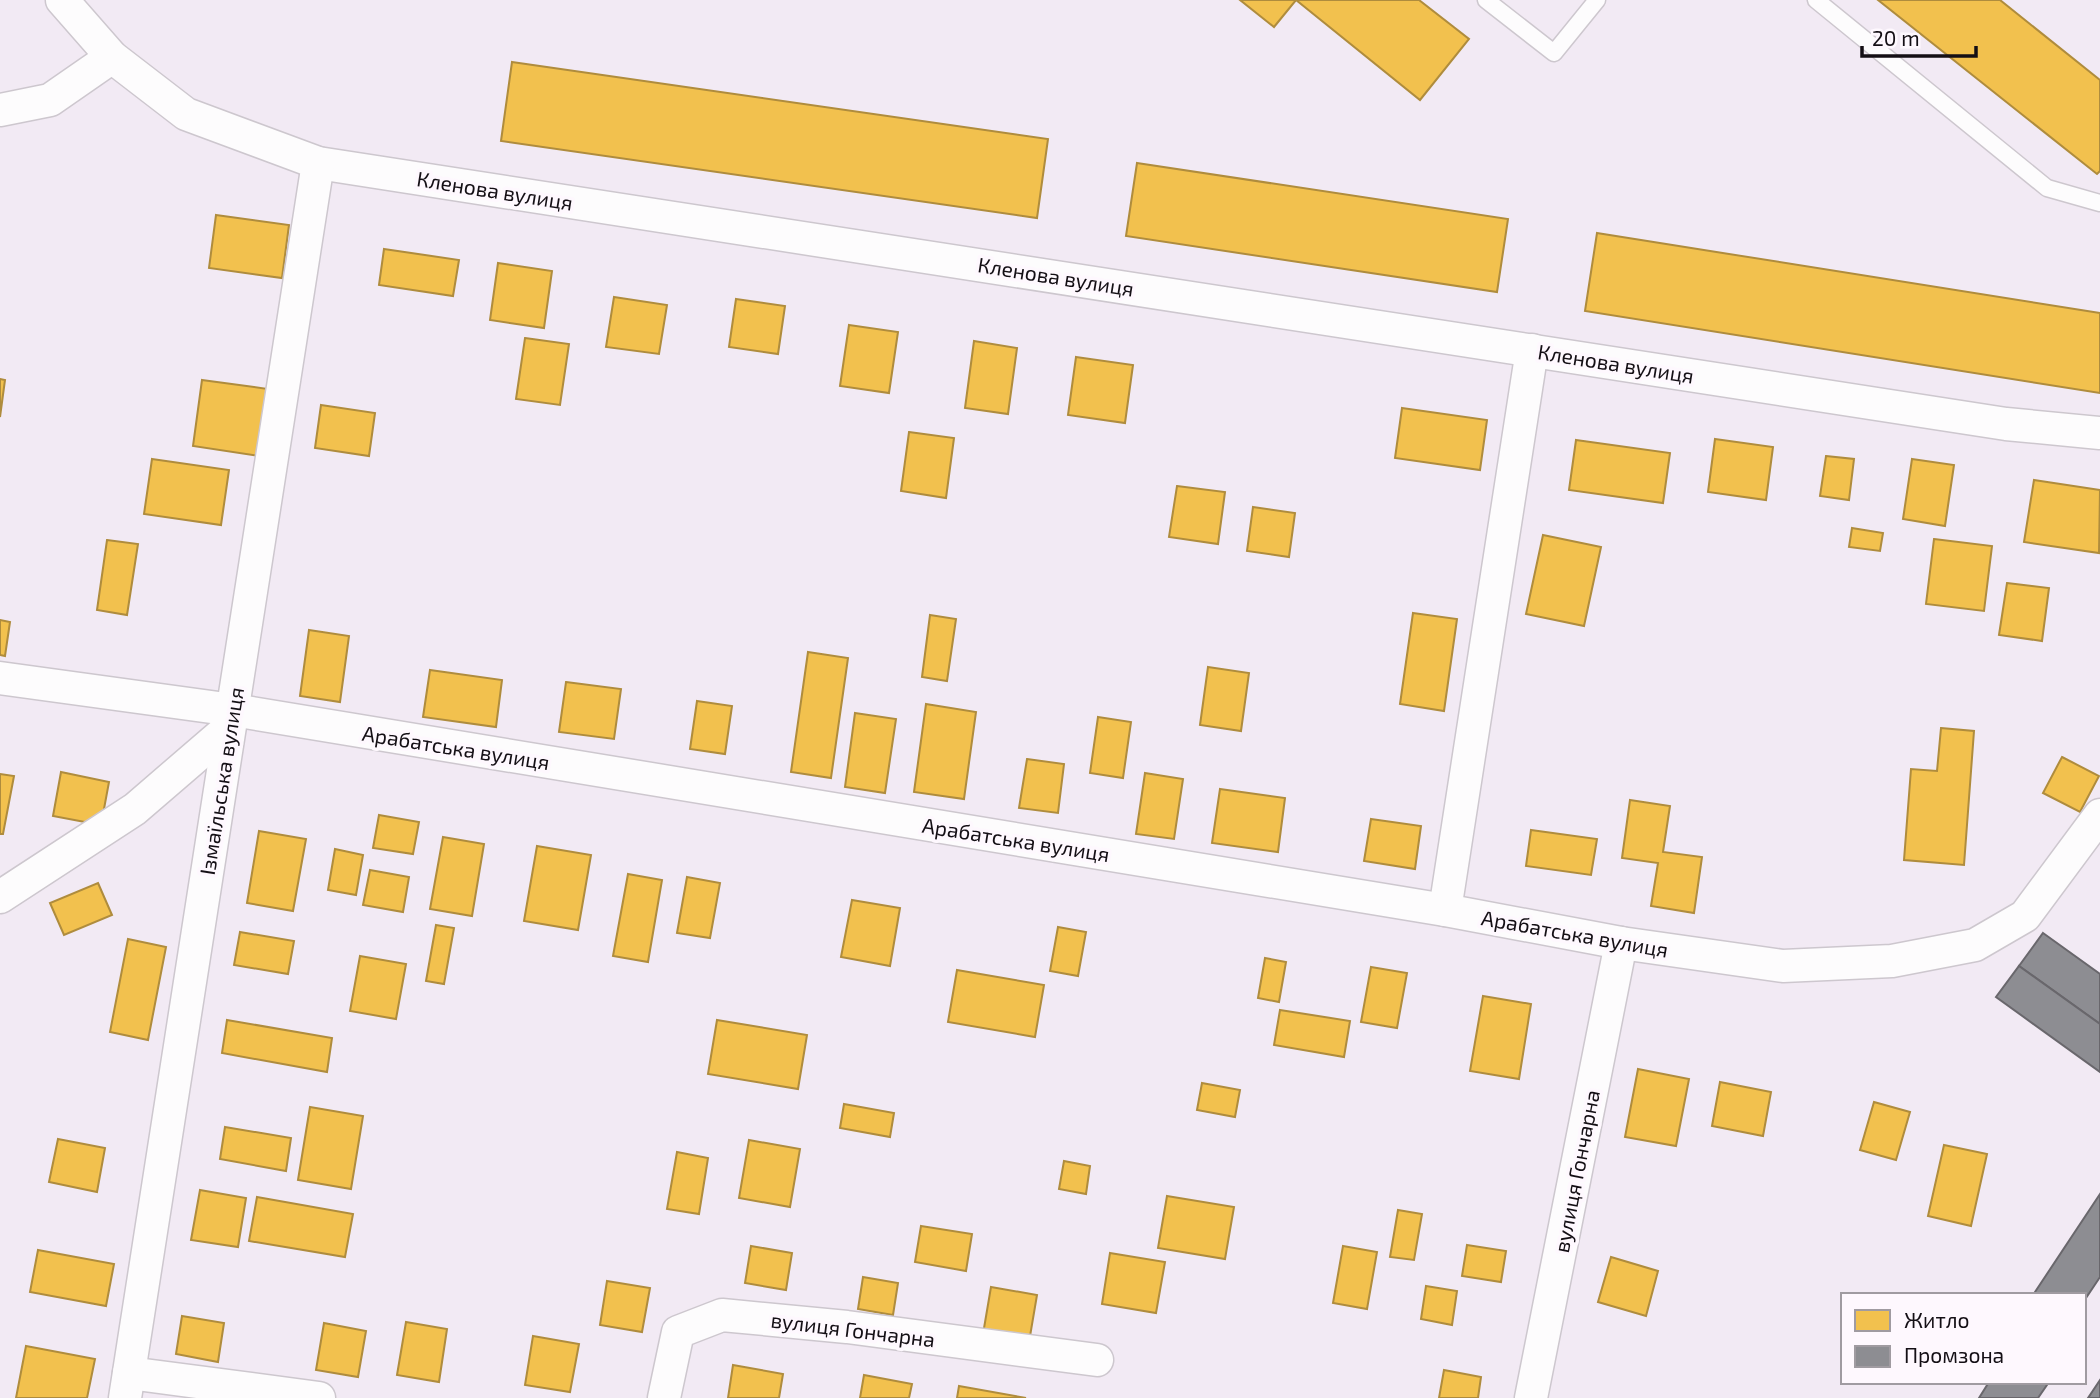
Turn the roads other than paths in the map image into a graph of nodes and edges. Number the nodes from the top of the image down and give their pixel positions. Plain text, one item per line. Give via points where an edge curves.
1 (62, 0) edge
2 (1486, 0) edge
3 (1597, 0) edge
4 (1816, 0) edge
5 (112, 57) junction
6 (0, 110) edge
7 (318, 163) junction
8 (2100, 203) edge
9 (1532, 350) junction
10 (2100, 433) edge
11 (0, 678) edge
12 (231, 719) junction
13 (2100, 815) edge
14 (0, 897) edge
15 (1445, 910) junction
16 (1621, 943) junction
17 (1097, 1360) dead end
18 (127, 1386) edge
19 (319, 1398) edge
20 (664, 1398) edge
21 (1531, 1398) edge

1 - 5 street, Кленова вулиця
2 - 3 lane via 1554,53
4 - 8 lane via 2048,188
5 - 6 street via 50,100
5 - 7 street, Кленова вулиця via 186,114
7 - 9 street, Кленова вулиця
7 - 12 street, Ізмаїльська вулиця
9 - 10 street, Кленова вулиця via 2006,424
9 - 15 street
11 - 12 street, Арабатська вулиця
12 - 14 street via 135,809
12 - 15 street, Арабатська вулиця
12 - 18 street, Ізмаїльська вулиця
13 - 16 street, Арабатська вулиця via 2025,916 1975,945 1892,961 1783,966
15 - 16 street, Арабатська вулиця
16 - 21 street, вулиця Гончарна
17 - 20 street, вулиця Гончарна via 722,1315 678,1332
18 - 19 street

